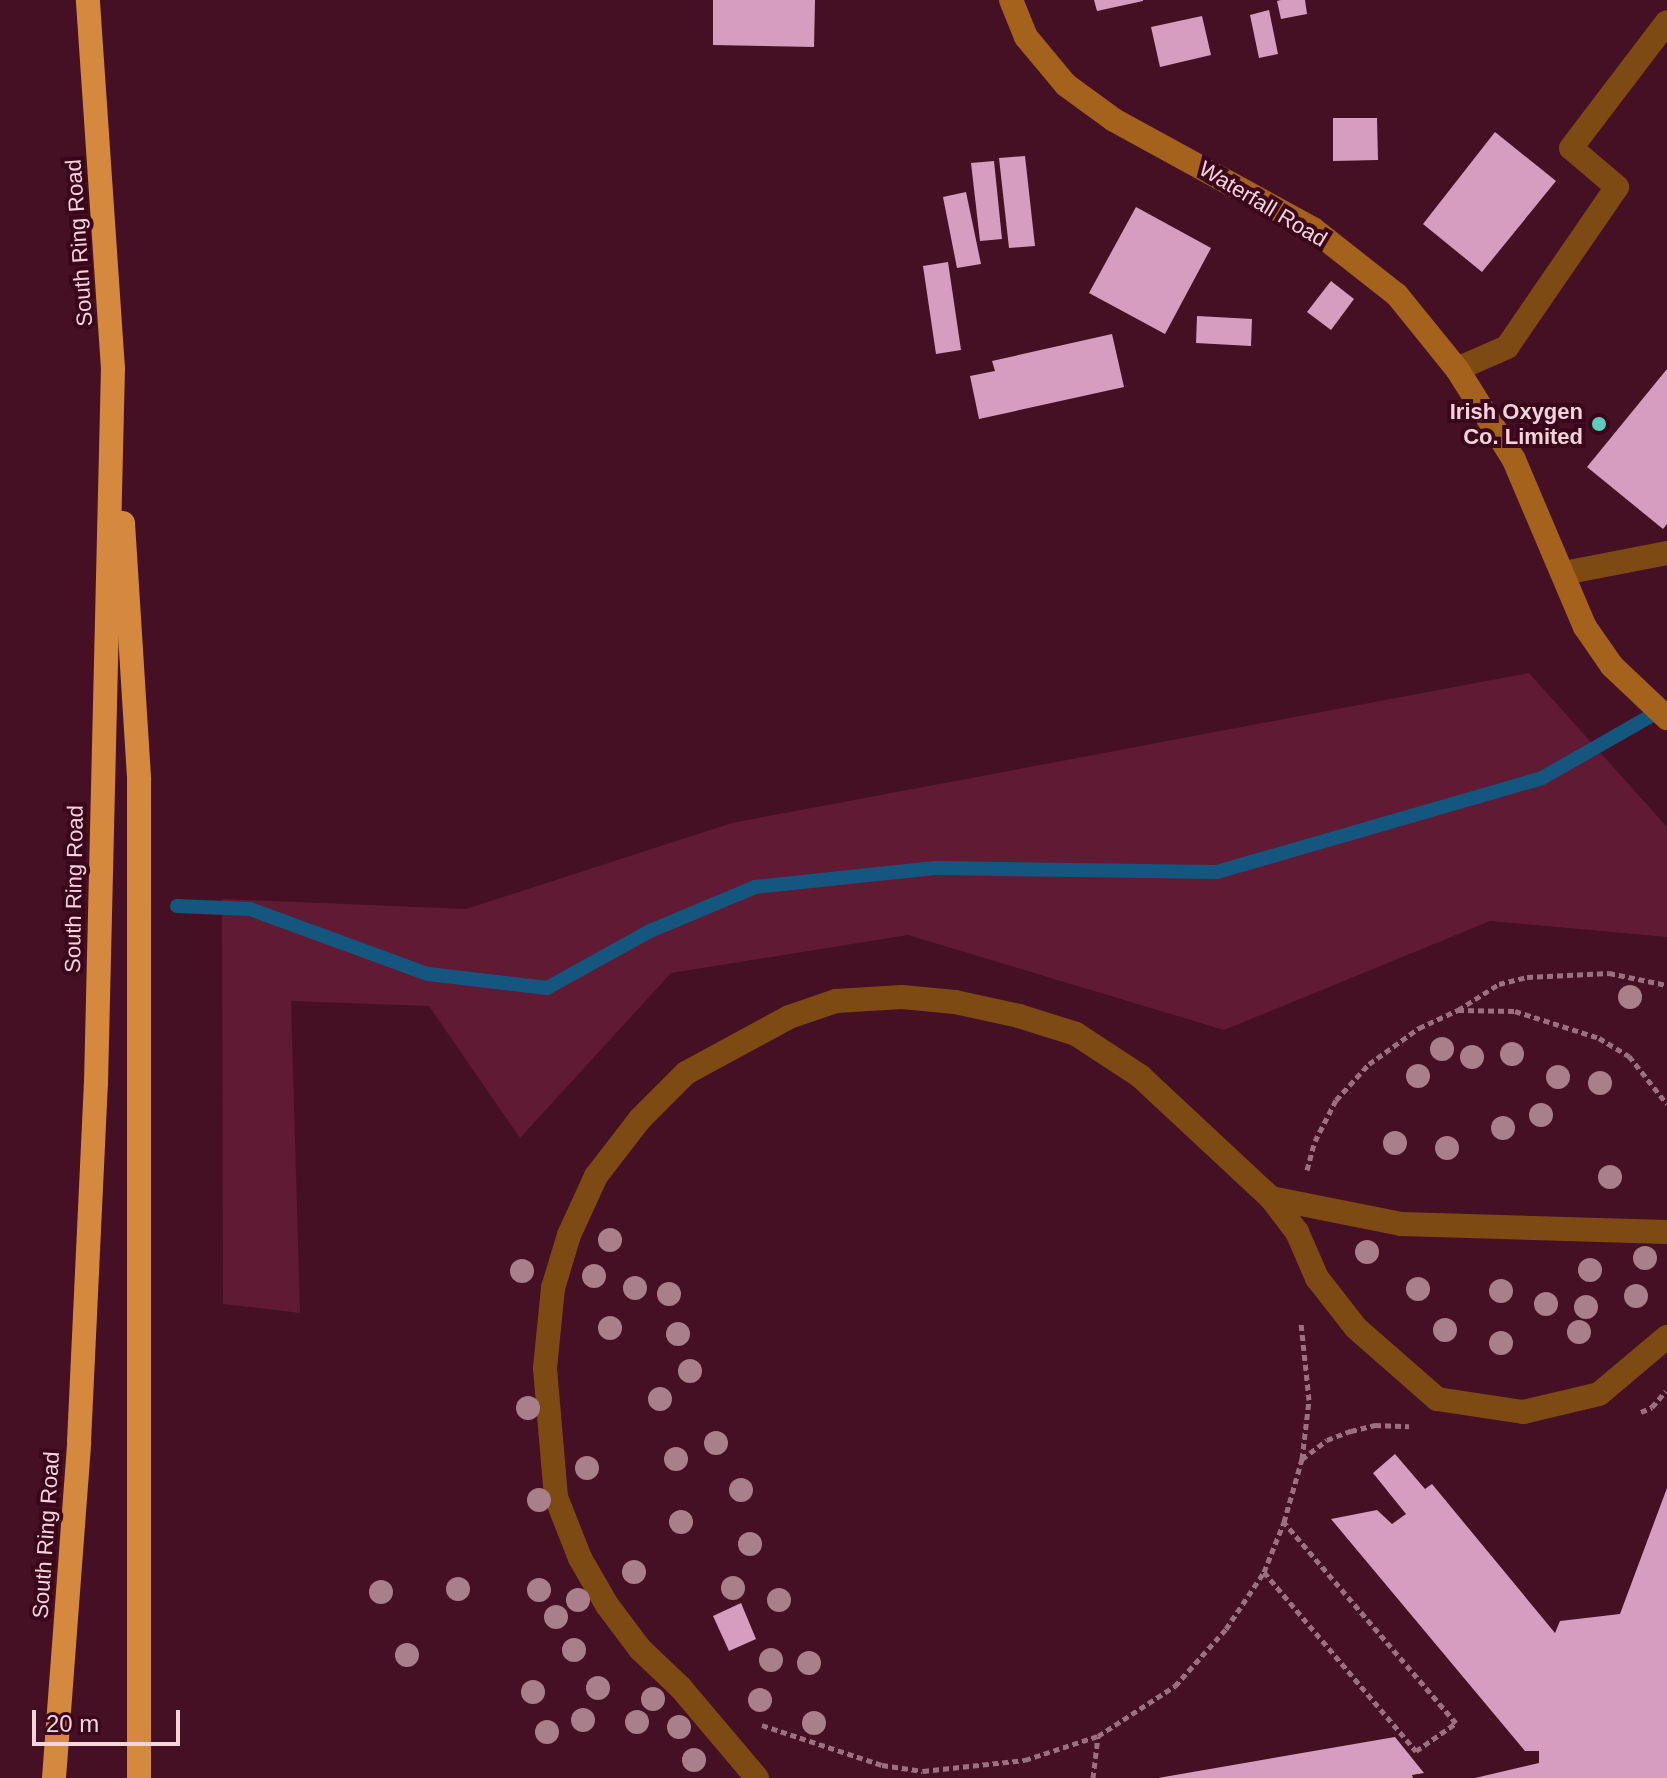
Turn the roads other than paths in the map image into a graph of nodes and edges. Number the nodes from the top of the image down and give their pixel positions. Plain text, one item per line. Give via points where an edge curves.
1 (88, 0) edge
2 (1011, 0) edge
3 (1667, 22) edge
4 (113, 369) junction
5 (1457, 369) junction
6 (1667, 553) edge
7 (1564, 573) junction
8 (1667, 718) edge
9 (1271, 1198) junction
10 (1667, 1232) edge
11 (1667, 1337) edge
12 (54, 1778) edge
13 (139, 1778) edge
14 (757, 1778) edge

1 - 4 highway, South Ring Road
2 - 5 street, Waterfall Road via 1026,37 1066,85 1114,120 1313,229 1397,295
3 - 5 lane via 1571,148 1617,187 1507,347
4 - 12 highway, South Ring Road via 96,1083 79,1442
4 - 13 highway via 139,780
5 - 7 street, Waterfall Road via 1514,460
6 - 7 lane
7 - 8 street, Waterfall Road via 1585,627 1612,666
9 - 10 lane via 1401,1224
9 - 11 lane via 1297,1232 1317,1278 1356,1328 1437,1399 1523,1412 1599,1394
9 - 14 lane via 1140,1076 1076,1034 955,1002 902,997 836,1001 789,1017 686,1073 640,1119 596,1176 569,1235 553,1288 545,1368 556,1497 580,1558 607,1605

